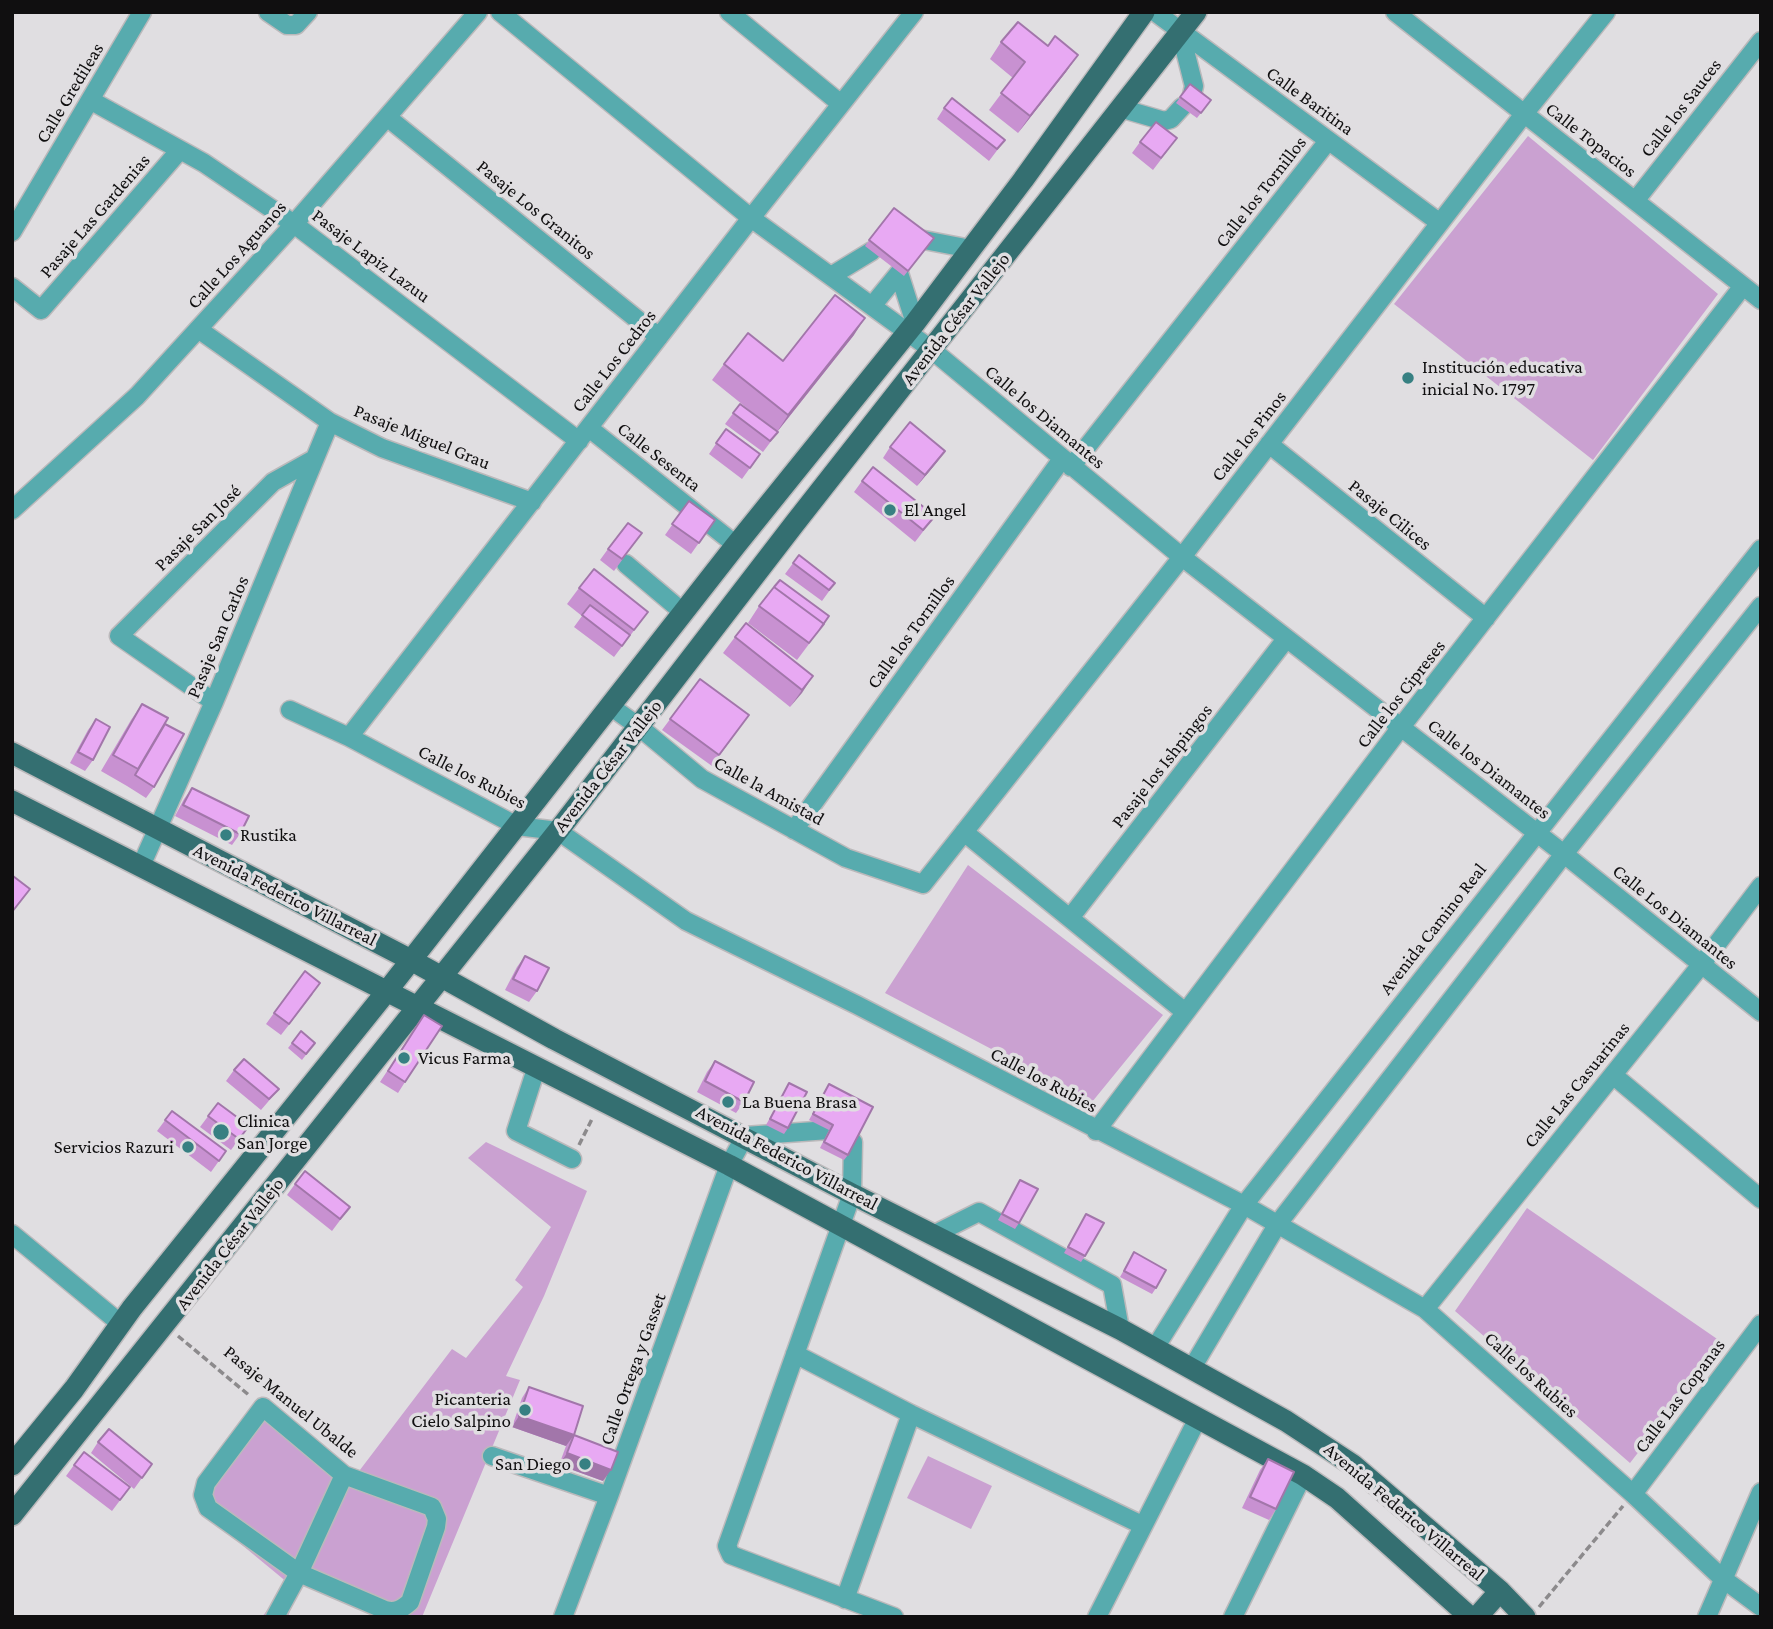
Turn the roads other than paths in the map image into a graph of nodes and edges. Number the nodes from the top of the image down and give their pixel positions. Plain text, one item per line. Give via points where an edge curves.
1 (142, 12) edge
2 (268, 12) edge
3 (308, 12) edge
4 (478, 12) edge
5 (500, 12) edge
6 (914, 12) edge
7 (1144, 12) edge
8 (1155, 12) edge
9 (1196, 12) edge
10 (1606, 12) edge
11 (732, 13) edge
12 (1408, 16) edge
13 (1180, 32) junction
14 (1761, 41) edge
15 (90, 100) junction
16 (841, 104) junction
17 (1120, 108) junction
18 (1524, 114) junction
19 (387, 117) junction
20 (1328, 141) junction
21 (180, 150) junction
22 (1635, 201) junction
23 (751, 218) junction
24 (1440, 223) junction
25 (294, 224) junction
26 (12, 232) edge
27 (924, 240) edge
28 (971, 249) junction
29 (872, 251) edge
30 (831, 276) junction
31 (1744, 286) junction
32 (12, 287) edge
33 (1761, 300) edge
34 (872, 306) junction
35 (911, 327) junction
36 (198, 329) junction
37 (659, 337) junction
38 (932, 350) junction
39 (330, 422) junction
40 (584, 435) junction
41 (1269, 444) junction
42 (314, 459) junction
43 (1066, 463) junction
44 (531, 502) junction
45 (770, 502) junction
46 (12, 510) edge
47 (795, 523) junction
48 (736, 545) junction
49 (1761, 549) edge
50 (1182, 557) junction
51 (626, 564) edge
52 (1761, 606) edge
53 (684, 612) junction
54 (1486, 618) junction
55 (710, 634) junction
56 (1286, 639) junction
57 (214, 702) junction
58 (610, 706) junction
59 (290, 710) dead end
60 (638, 726) junction
61 (1401, 727) junction
62 (349, 737) junction
63 (13, 755) edge
64 (12, 802) edge
65 (517, 826) junction
66 (157, 828) junction
67 (794, 830) junction
68 (558, 831) junction
69 (964, 832) junction
70 (1536, 832) junction
71 (1564, 854) junction
72 (141, 866) junction
73 (923, 884) joint
74 (1761, 886) edge
75 (1070, 918) junction
76 (411, 960) junction
77 (1701, 965) junction
78 (442, 977) junction
79 (387, 991) junction
80 (417, 1008) junction
81 (1185, 1012) junction
82 (1761, 1012) edge
83 (554, 1038) junction
84 (536, 1069) junction
85 (1613, 1075) junction
86 (829, 1130) edge
87 (1096, 1131) junction
88 (745, 1136) junction
89 (853, 1142) edge
90 (572, 1159) road end
91 (729, 1166) junction
92 (852, 1194) junction
93 (1761, 1199) edge
94 (1244, 1205) junction
95 (1277, 1225) junction
96 (841, 1227) junction
97 (12, 1234) edge
98 (935, 1234) junction
99 (175, 1255) junction
100 (209, 1270) junction
101 (1425, 1309) junction
102 (121, 1324) junction
103 (1761, 1324) edge
104 (1119, 1329) junction
105 (1155, 1348) junction
106 (795, 1354) junction
107 (1192, 1368) junction
108 (74, 1389) junction
109 (99, 1408) junction
110 (911, 1414) junction
111 (1198, 1418) junction
112 (492, 1456) dead end
113 (12, 1465) edge
114 (344, 1475) junction
115 (1303, 1475) junction
116 (1761, 1492) edge
117 (1633, 1494) junction
118 (609, 1496) junction
119 (16, 1502) edge
120 (1142, 1525) junction
121 (299, 1573) junction
122 (1722, 1578) junction
123 (1500, 1591) junction
124 (845, 1599) junction
125 (1761, 1607) edge
126 (395, 1613) edge
127 (275, 1617) edge
128 (563, 1617) edge
129 (894, 1617) edge
130 (1097, 1617) edge
131 (1233, 1617) edge
132 (1470, 1617) edge
133 (1476, 1617) edge
134 (1525, 1617) edge
135 (1707, 1617) edge

1 - 15 street, Calle Gredileas
2 - 3 street via 287,25 296,25
4 - 19 street, Calle Los Aguanos
5 - 23 street, Calle los Diamantes
6 - 16 street, Calle Los Cedros
7 - 28 main road, Avenida César Vallejo
8 - 13 street, Calle Baritina
9 - 13 main road, Avenida César Vallejo
10 - 18 street, Calle los Pinos
11 - 16 street
12 - 18 street, Calle Topacios
13 - 17 main road, Avenida César Vallejo
13 - 17 street via 1194,86 1187,101 1164,121
13 - 20 street, Calle Baritina
14 - 22 street, Calle los Sauces
15 - 21 street, Pasaje Lapiz Lazuu
15 - 26 street, Calle Gredileas
16 - 23 street, Calle Los Cedros
17 - 38 main road, Avenida César Vallejo
18 - 22 street, Calle Topacios
18 - 24 street, Calle los Pinos
19 - 25 street, Calle Los Aguanos
19 - 37 street, Pasaje Los Granitos
20 - 24 street, Calle Baritina
20 - 43 street, Calle los Tornillos
21 - 25 street, Pasaje Lapiz Lazuu
21 - 32 street, Pasaje Las Gardenias via 41,310
22 - 31 street, Calle Topacios
23 - 30 street, Calle los Diamantes
23 - 37 street, Calle Los Cedros
24 - 41 street, Calle los Pinos
25 - 36 street, Calle Los Aguanos
25 - 40 street, Pasaje Lapiz Lazuu
27 - 28 street
28 - 35 main road, Avenida César Vallejo
29 - 30 street
30 - 34 street, Calle los Diamantes
31 - 33 street, Calle Topacios
31 - 54 street, Calle los Cipreses
34 - 35 street, Calle los Diamantes
34 - 35 street via 899,272
35 - 38 street, Calle los Diamantes
35 - 45 main road, Avenida César Vallejo
36 - 39 street, Pasaje Miguel Grau
36 - 46 street, Calle Los Aguanos via 137,396
37 - 40 street, Calle Los Cedros
38 - 43 street, Calle los Diamantes
38 - 47 main road, Avenida César Vallejo
39 - 42 street, Pasaje San Carlos
39 - 44 street, Pasaje Miguel Grau via 382,447
40 - 44 street, Calle Los Cedros
40 - 48 street, Calle Sesenta
41 - 50 street, Calle los Pinos
41 - 54 street, Pasaje Cilices
42 - 57 street, Pasaje San Carlos
42 - 57 street, Pasaje San José via 273,482 119,636
43 - 50 street, Calle los Diamantes
43 - 67 street, Calle los Tornillos
44 - 62 street, Calle Los Cedros
45 - 47 main road
45 - 48 main road, Avenida César Vallejo
47 - 55 main road, Avenida César Vallejo
48 - 53 main road, Avenida César Vallejo
49 - 70 street, Avenida Camino Real
50 - 56 street, Calle los Diamantes
50 - 69 street, Calle los Pinos
51 - 53 street
52 - 71 street
53 - 55 main road
53 - 58 main road, Avenida César Vallejo
54 - 61 street, Calle los Cipreses
55 - 60 main road, Avenida César Vallejo
56 - 61 street, Calle los Diamantes
56 - 75 street, Pasaje los Ishpingos
57 - 66 street, Pasaje San Carlos
58 - 60 street, Calle la Amistad
58 - 65 main road, Avenida César Vallejo
59 - 62 street, Calle los Rubies
60 - 67 street, Calle la Amistad via 702,779
60 - 68 main road, Avenida César Vallejo
61 - 70 street, Calle los Diamantes
61 - 81 street, Calle los Cipreses
62 - 65 street, Calle los Rubies
63 - 66 main road, Avenida Federico Villarreal
64 - 72 main road, Avenida Federico Villarreal
65 - 68 street, Calle los Rubies
65 - 76 main road, Avenida César Vallejo
66 - 72 street, Pasaje San Carlos
66 - 76 main road, Avenida Federico Villarreal
67 - 73 street, Calle la Amistad via 846,858
68 - 78 main road, Avenida César Vallejo
68 - 87 street, Calle los Rubies via 686,921
69 - 73 street, Calle los Pinos
69 - 75 street
70 - 71 street, Calle los Diamantes
70 - 94 street, Avenida Camino Real
71 - 77 street, Calle Los Diamantes
71 - 95 street
72 - 79 main road, Avenida Federico Villarreal
74 - 77 street, Calle Las Casuarinas
75 - 81 street
76 - 78 main road, Avenida Federico Villarreal
76 - 79 main road, Avenida César Vallejo
77 - 82 street, Calle Los Diamantes
77 - 85 street, Calle Las Casuarinas
78 - 80 main road, Avenida César Vallejo
78 - 83 main road, Avenida Federico Villarreal
79 - 80 main road, Avenida Federico Villarreal
79 - 99 main road, Avenida César Vallejo
80 - 84 main road, Avenida Federico Villarreal
80 - 100 main road, Avenida César Vallejo
81 - 87 street, Calle los Cipreses
83 - 84 main road
83 - 88 main road, Avenida Federico Villarreal
84 - 90 street via 516,1131
84 - 91 main road, Avenida Federico Villarreal
85 - 93 street
85 - 101 street, Calle Las Casuarinas
86 - 88 street
87 - 94 street, Calle los Rubies
88 - 91 street, Calle Ortega y Gasset
88 - 92 main road, Avenida Federico Villarreal
89 - 92 street
91 - 96 main road, Avenida Federico Villarreal
91 - 118 street, Calle Ortega y Gasset
92 - 96 street
92 - 98 main road, Avenida Federico Villarreal
94 - 95 street, Calle los Rubies
94 - 105 street, Avenida Camino Real
95 - 101 street, Calle los Rubies
95 - 107 street
96 - 106 street
96 - 111 main road, Avenida Federico Villarreal
97 - 102 street
98 - 104 main road, Avenida Federico Villarreal
98 - 104 street via 979,1212 1112,1285
99 - 100 main road
99 - 102 main road, Avenida César Vallejo
100 - 109 main road, Avenida César Vallejo
101 - 117 street, Calle los Rubies
102 - 108 main road, Avenida César Vallejo
103 - 117 street, Calle Las Copanas
104 - 105 main road, Avenida Federico Villarreal
105 - 107 main road, Avenida Federico Villarreal
106 - 110 street
106 - 124 street via 728,1551
107 - 123 main road, Avenida Federico Villarreal via 1311,1435 1353,1465
108 - 109 main road
108 - 113 main road, Avenida César Vallejo
109 - 119 main road, Avenida César Vallejo
110 - 120 street
110 - 124 street
111 - 115 main road, Avenida Federico Villarreal
111 - 120 street
112 - 118 street
114 - 121 street
114 - 121 street, Pasaje Manuel Ubalde via 263,1407 206,1483 203,1495 208,1508
114 - 126 street, Pasaje Manuel Ubalde via 426,1504 435,1512 436,1527 410,1602
115 - 131 street
115 - 132 main road, Avenida Federico Villarreal via 1337,1498
116 - 122 street
117 - 122 street, Calle los Rubies
118 - 128 street, Calle Ortega y Gasset
120 - 130 street
121 - 126 street
121 - 127 street
122 - 125 street, Calle los Rubies
122 - 135 street
123 - 133 main road
123 - 134 main road, Avenida Federico Villarreal
124 - 129 street

